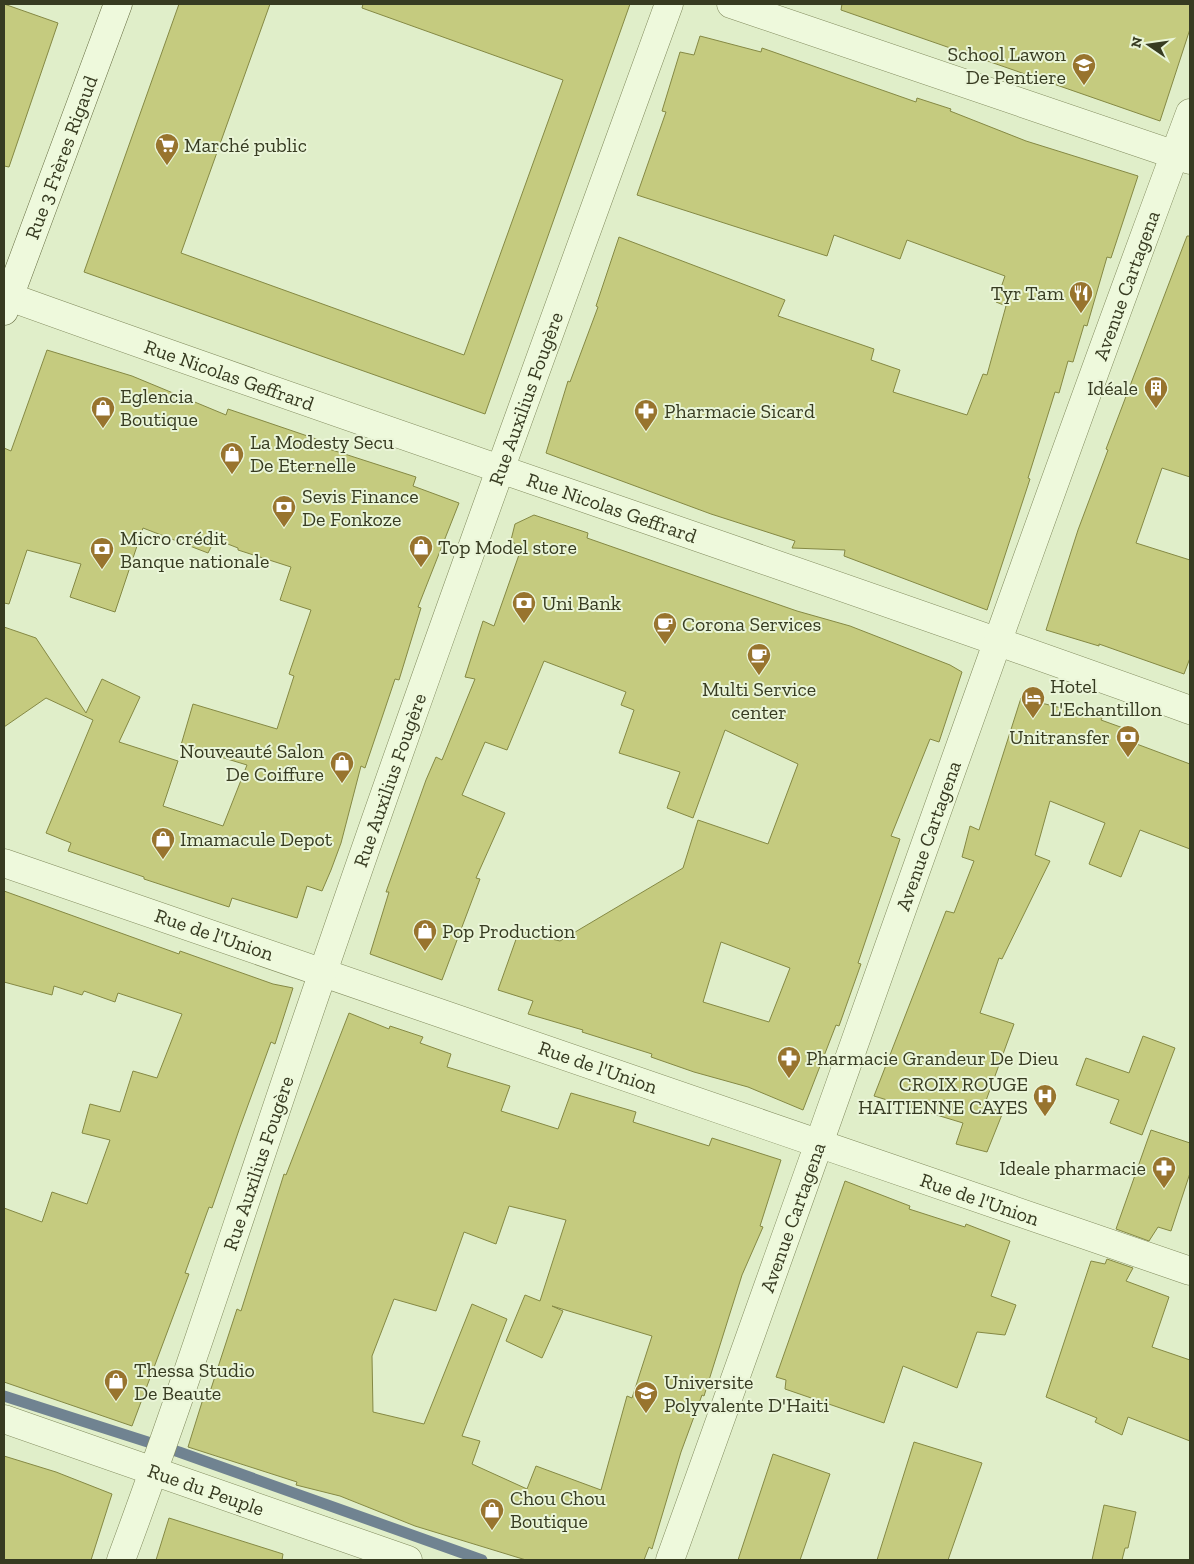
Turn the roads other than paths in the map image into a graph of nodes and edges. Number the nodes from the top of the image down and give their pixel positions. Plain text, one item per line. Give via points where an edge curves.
1 (118, 4) edge
2 (669, 4) edge
3 (732, 4) edge
4 (1190, 113) edge
5 (1182, 157) edge
6 (6, 301) edge
7 (500, 471) junction
8 (996, 640) junction
9 (1190, 710) edge
10 (4, 863) edge
11 (323, 970) junction
12 (820, 1146) junction
13 (1190, 1271) edge
14 (4, 1419) edge
15 (154, 1470) junction
16 (121, 1560) edge
17 (408, 1560) edge
18 (670, 1560) edge

1 - 6 street, Rue 3 Frères Rigaud
2 - 7 street, Rue Auxilius Fougère
3 - 5 street
4 - 5 street, Avenue Cartagena
5 - 8 street, Avenue Cartagena
6 - 7 street, Rue Nicolas Geffrard
7 - 8 street, Rue Nicolas Geffrard
7 - 11 street, Rue Auxilius Fougère
8 - 9 street, Rue Nicolas Geffrard
8 - 12 street, Avenue Cartagena
10 - 11 street, Rue de l'Union
11 - 12 street, Rue de l'Union
11 - 15 street, Rue Auxilius Fougère
12 - 13 street, Rue de l'Union
12 - 18 street, Avenue Cartagena
14 - 15 street, Rue du Peuple
15 - 16 street, Rue Auxilius Fougère
15 - 17 street, Rue du Peuple

